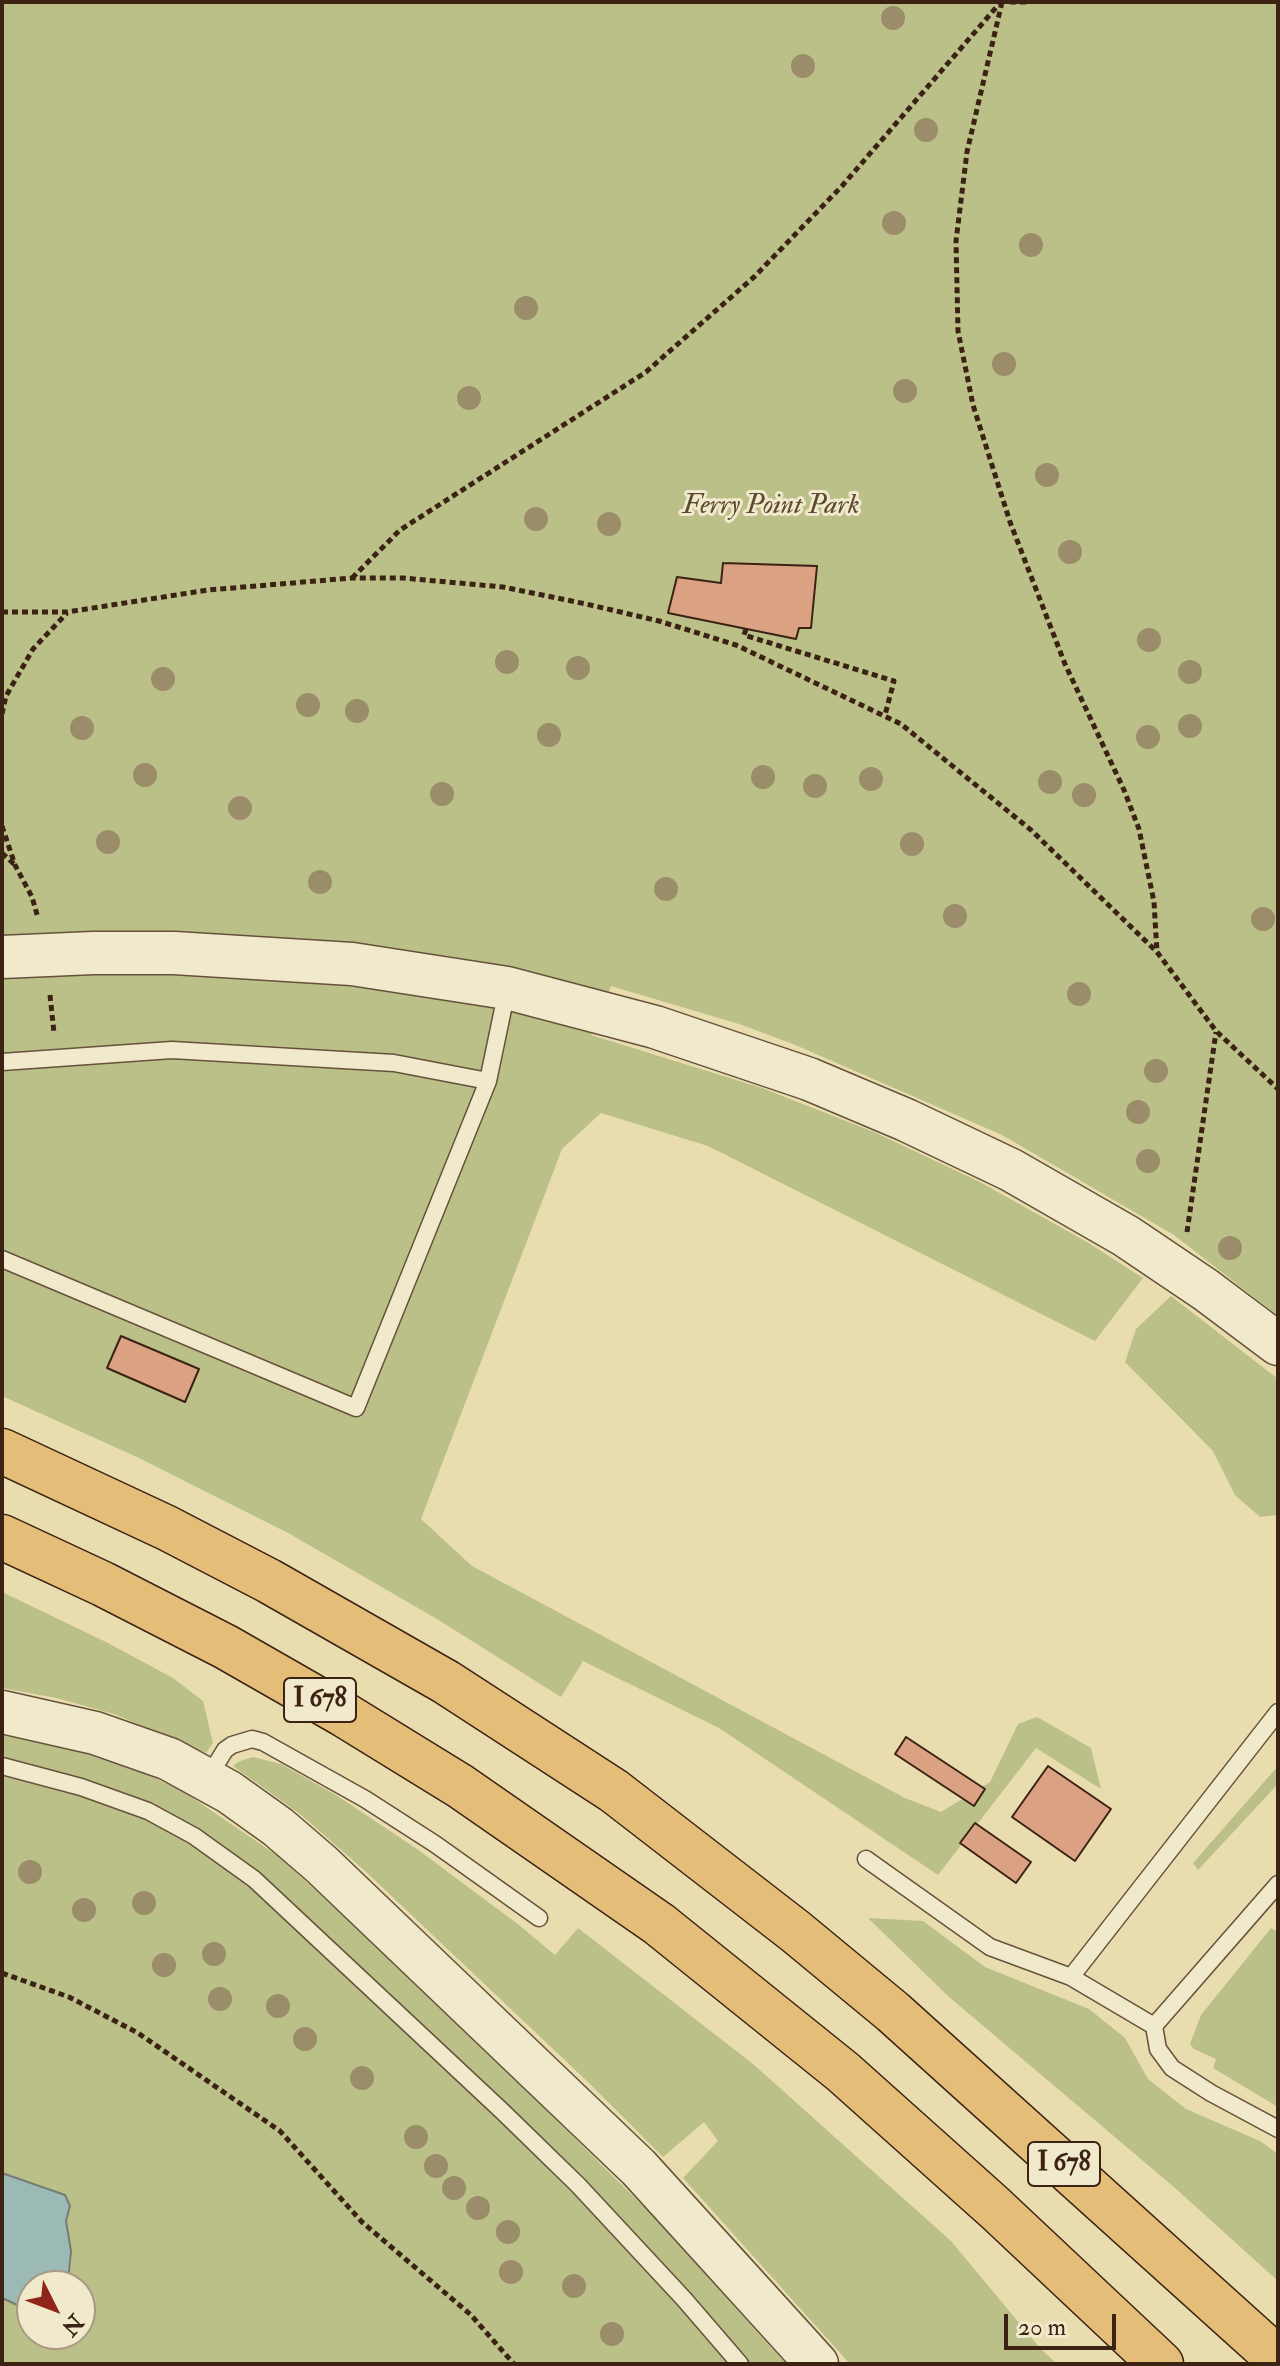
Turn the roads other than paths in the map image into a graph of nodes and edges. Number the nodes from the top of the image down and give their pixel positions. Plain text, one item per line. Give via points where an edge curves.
1 (2, 957) edge
2 (507, 988) junction
3 (2, 1062) edge
4 (488, 1081) junction
5 (2, 1259) edge
6 (1278, 1344) edge
7 (2, 1451) edge
8 (2, 1537) edge
9 (2, 1712) edge
10 (1278, 1712) edge
11 (2, 1766) edge
12 (207, 1779) junction
13 (866, 1859) dead end
14 (1278, 1884) edge
15 (539, 1918) dead end
16 (1071, 1977) junction
17 (1154, 2026) junction
18 (1278, 2129) edge
19 (1278, 2359) edge
20 (740, 2364) edge
21 (817, 2364) edge
22 (1161, 2364) edge

1 - 2 street via 187,953 306,959
2 - 4 lane
2 - 6 street via 699,1040 920,1126 1093,1215
3 - 4 lane via 172,1050 394,1063
4 - 5 lane via 356,1408
7 - 19 highway, I 678 via 269,1581 446,1682 614,1791 893,2012
8 - 22 highway, I 678 via 226,1647 355,1721 460,1786 659,1924 853,2081
9 - 12 street via 121,1740
10 - 16 lane
11 - 20 lane via 148,1811 254,1879 567,2175
12 - 15 lane via 232,1745 252,1739 263,1742 365,1799
12 - 21 street via 300,1846 609,2138
13 - 16 lane via 990,1947
14 - 17 lane
16 - 17 lane
17 - 18 lane via 1158,2049 1172,2068

